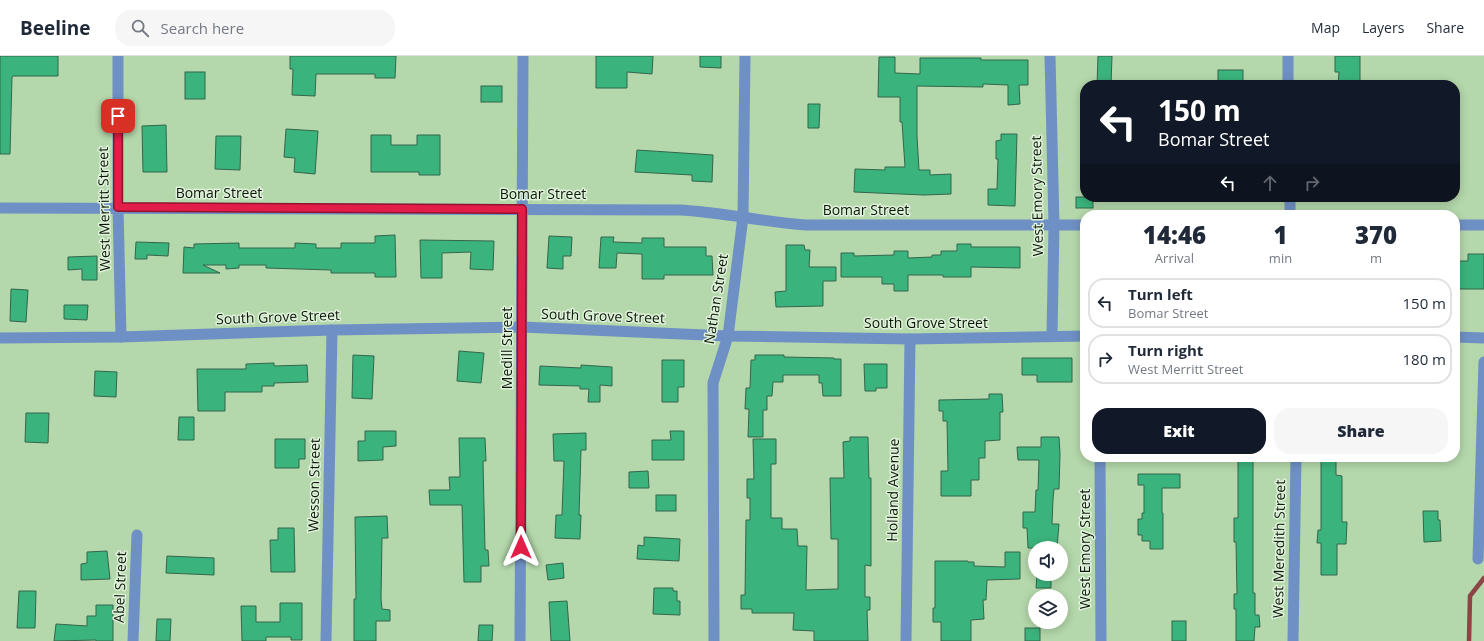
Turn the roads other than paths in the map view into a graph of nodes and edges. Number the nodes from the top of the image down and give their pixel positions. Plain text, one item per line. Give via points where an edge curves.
1 (118, 56) edge
2 (523, 56) edge
3 (745, 56) edge
4 (1050, 56) edge
5 (1288, 56) edge
6 (1288, 80) edge
7 (118, 207) junction
8 (0, 208) edge
9 (522, 209) junction
10 (743, 217) junction
11 (1054, 225) junction
12 (1080, 225) edge
13 (1460, 225) edge
14 (1484, 225) edge
15 (522, 327) junction
16 (332, 330) junction
17 (728, 336) junction
18 (1052, 336) junction
19 (1080, 336) edge
20 (122, 337) junction
21 (1460, 337) edge
22 (0, 338) edge
23 (1484, 338) edge
24 (910, 339) junction
25 (1484, 362) edge
26 (1100, 462) edge
27 (1296, 462) edge
28 (137, 535) dead end
29 (1478, 559) dead end
30 (133, 641) edge
31 (326, 641) edge
32 (520, 641) edge
33 (714, 641) edge
34 (906, 641) edge
35 (1101, 641) edge
36 (1293, 641) edge

1 - 7 street, West Merritt Street
2 - 9 street, Medill Street
3 - 10 street, Nathan Street
4 - 11 street, West Emory Street
5 - 6 street
7 - 8 street, Bomar Street
7 - 9 street, Bomar Street
7 - 20 street, West Merritt Street
9 - 10 street, Bomar Street via 679,210
9 - 15 street, Medill Street
10 - 11 street, Bomar Street via 789,224
10 - 17 street, Nathan Street
11 - 12 street, Bomar Street
11 - 18 street, West Emory Street
13 - 14 street
15 - 16 street, South Grove Street
15 - 17 street, South Grove Street
15 - 32 street, Medill Street
16 - 20 street, South Grove Street
16 - 31 street, Wesson Street
17 - 24 street, South Grove Street
17 - 33 street, Nathan Street via 713,383
18 - 19 street, South Grove Street
18 - 24 street, South Grove Street
20 - 22 street, South Grove Street
21 - 23 street
24 - 34 street, Holland Avenue
25 - 29 street
26 - 35 street, West Emory Street
27 - 36 street, West Meredith Street
28 - 30 street, Abel Street

